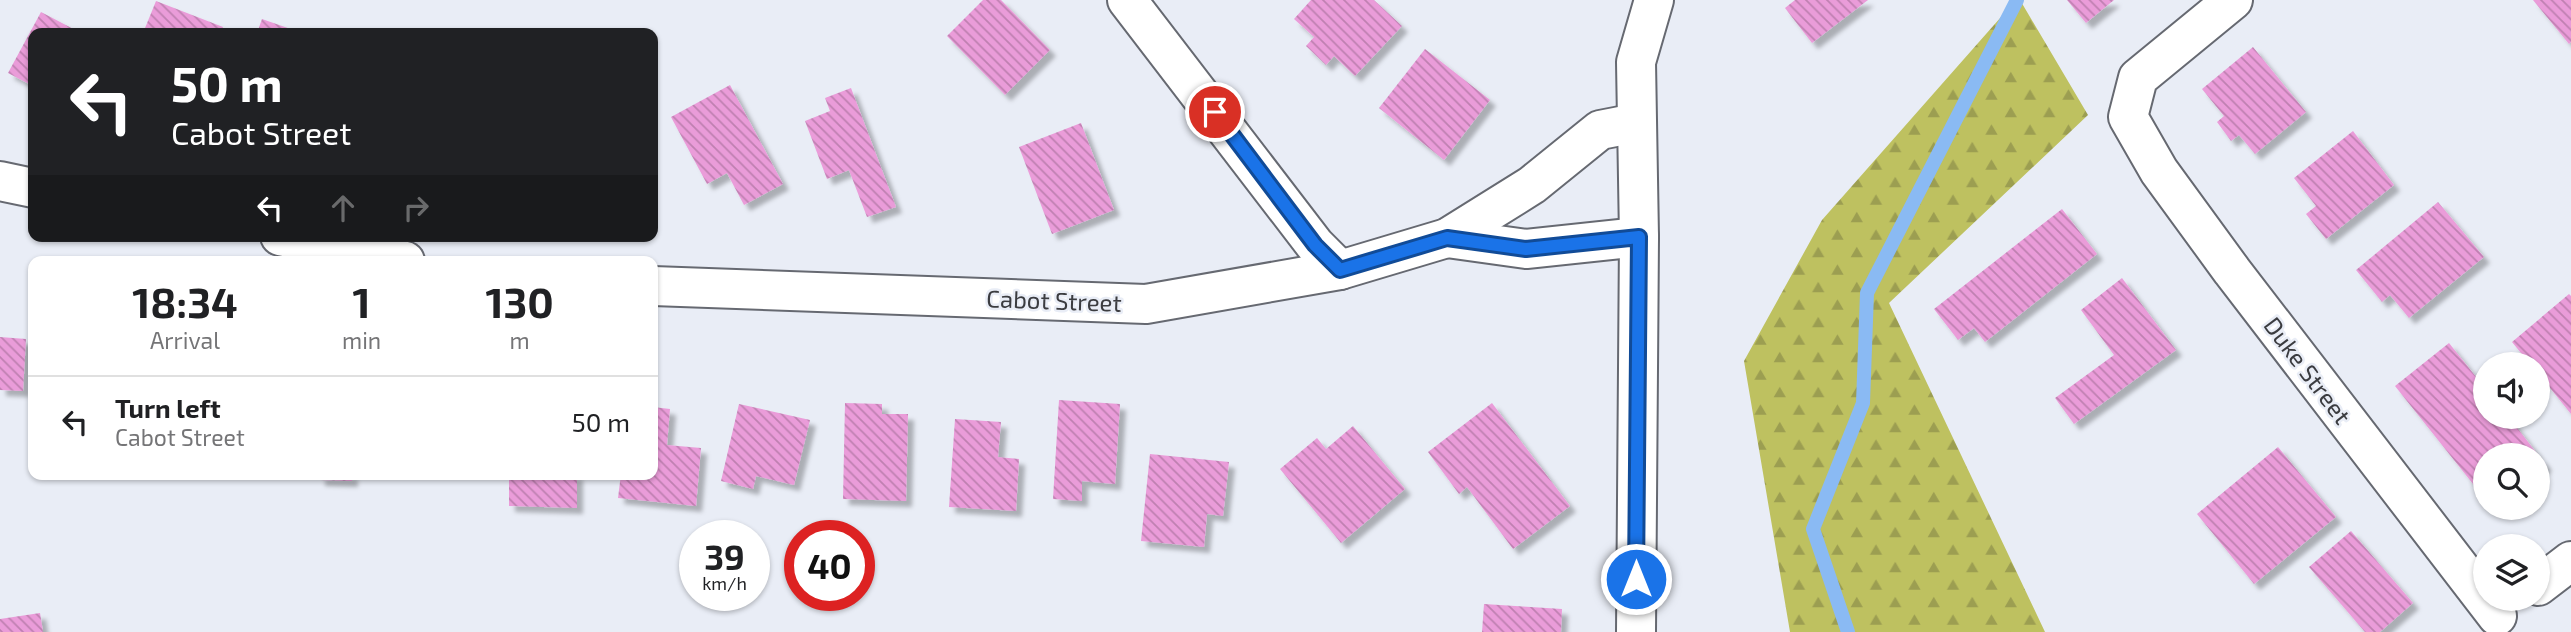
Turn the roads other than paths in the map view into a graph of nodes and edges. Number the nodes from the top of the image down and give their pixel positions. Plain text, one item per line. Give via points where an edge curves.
1 (1126, 0) edge
2 (1654, 0) edge
3 (2233, 0) edge
4 (1636, 122) junction
5 (0, 181) edge
6 (28, 187) edge
7 (1639, 237) junction
8 (1447, 238) junction
9 (310, 242) edge
10 (380, 256) edge
11 (1340, 270) junction
12 (658, 286) edge
13 (2571, 561) edge
14 (2550, 577) edge
15 (2498, 616) edge
16 (1636, 632) edge

1 - 11 street via 1315,245
2 - 4 street via 1636,62
3 - 15 street, Duke Street via 2138,78 2128,117 2159,171 2232,271
4 - 7 street
4 - 8 street, Cabot Street via 1600,130 1532,184
5 - 6 street
7 - 8 street, Cabot Street via 1526,249
7 - 16 street
8 - 11 street, Cabot Street
9 - 10 street
11 - 12 street, Cabot Street via 1146,304
13 - 14 street

